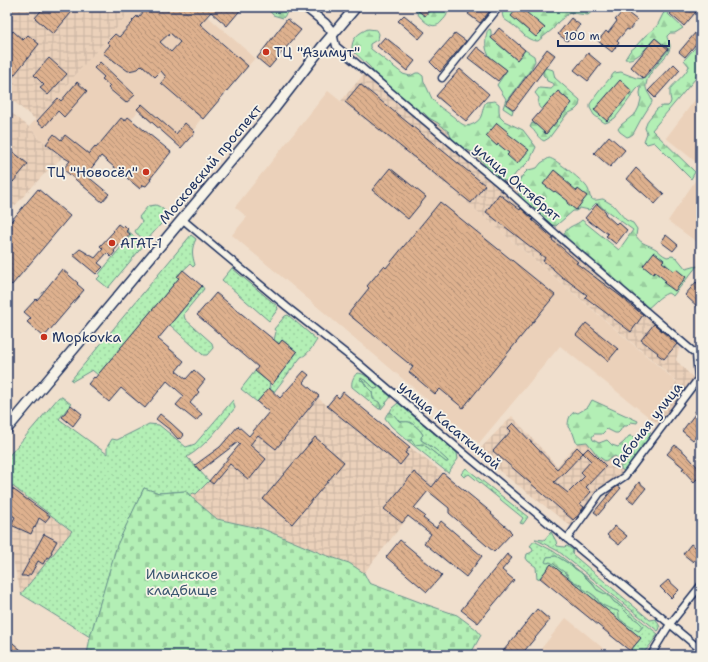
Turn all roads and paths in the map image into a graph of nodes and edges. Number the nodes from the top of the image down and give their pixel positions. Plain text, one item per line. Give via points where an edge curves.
1 (305, 7) edge
2 (356, 7) edge
3 (499, 7) edge
4 (333, 33) junction
5 (442, 78) dead end
6 (182, 219) junction
7 (700, 380) edge
8 (7, 429) edge
9 (567, 539) junction
10 (701, 585) edge
11 (670, 624) junction
12 (701, 650) edge
13 (651, 655) edge

1 - 4 street, улица Октябрят
2 - 4 main road, Московский проспект
3 - 5 street
4 - 6 main road, Московский проспект via 271,113
4 - 7 street, улица Октябрят via 336,46 696,354
6 - 8 main road, Московский проспект
6 - 9 street, улица Касаткиной
7 - 9 street, Рабочая улица via 624,476 600,493
9 - 11 street, улица Касаткиной
10 - 11 street
11 - 12 street, улица Касаткиной
11 - 13 street

